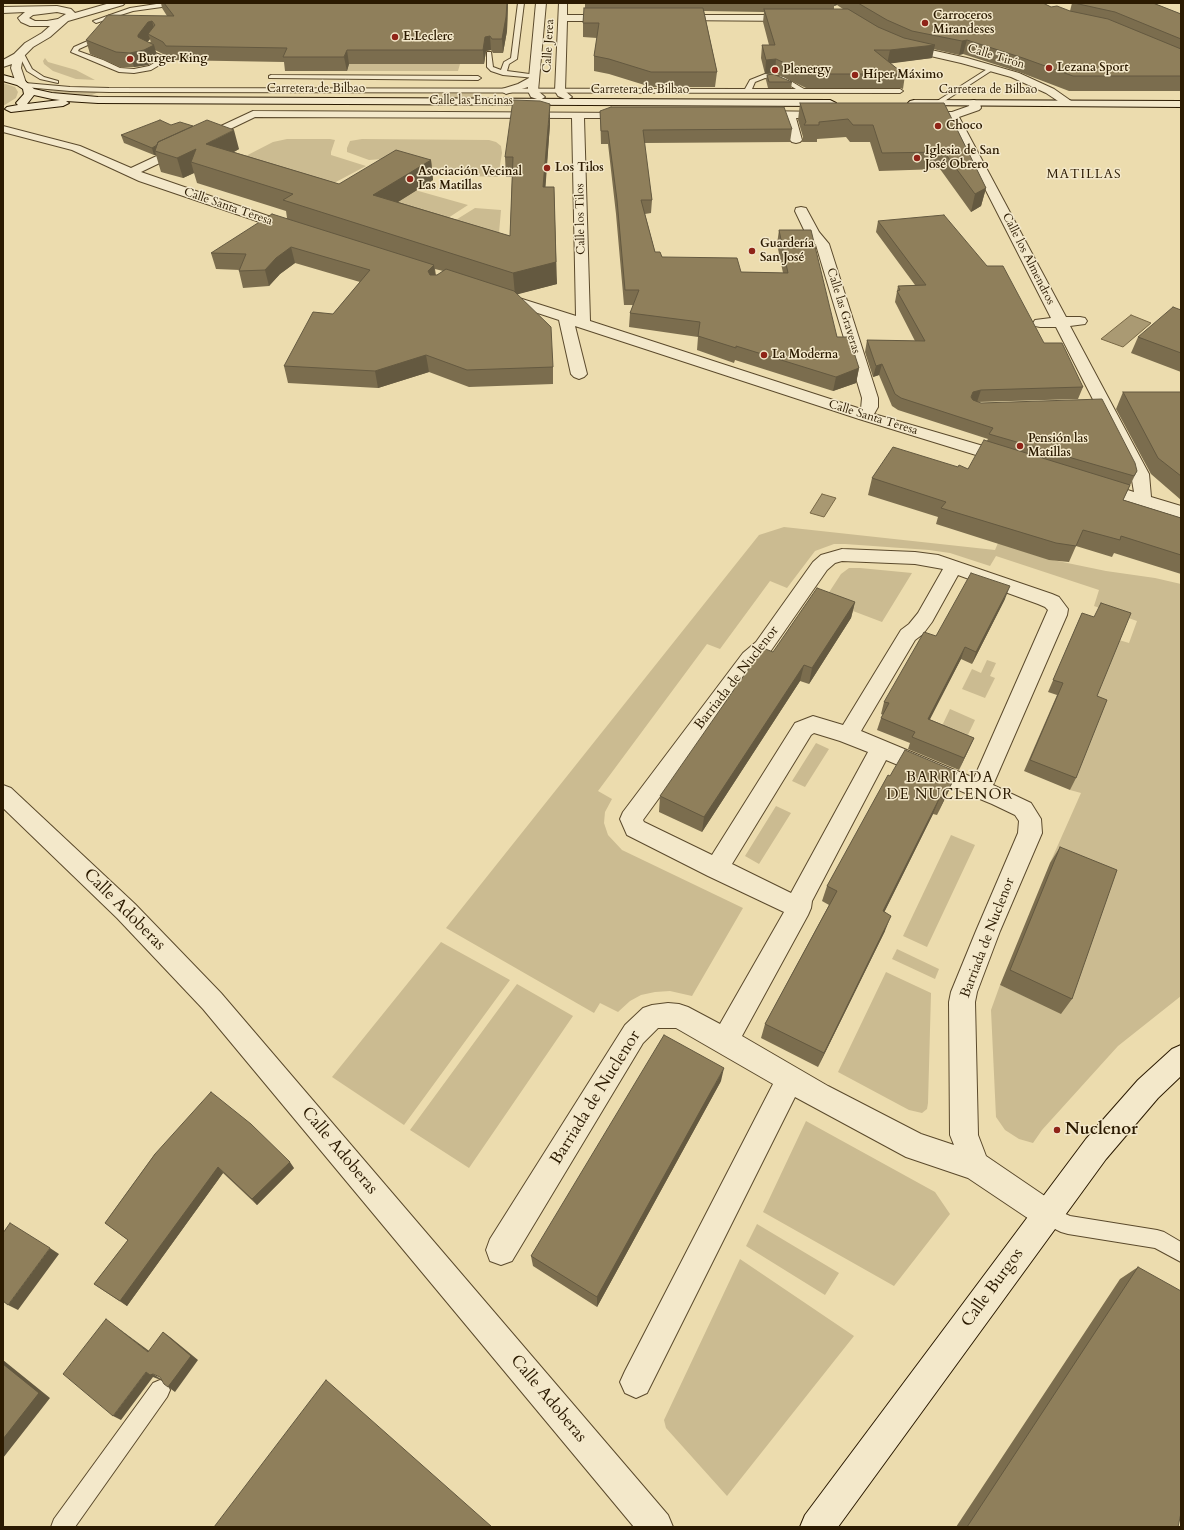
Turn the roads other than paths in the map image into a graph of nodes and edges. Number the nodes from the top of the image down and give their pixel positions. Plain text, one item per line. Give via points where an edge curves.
1 (93, 3) edge
2 (120, 3) edge
3 (176, 3) edge
4 (521, 3) edge
5 (541, 3) edge
6 (563, 3) edge
7 (47, 9) junction
8 (3, 10) edge
9 (3, 15) edge
10 (563, 18) junction
11 (626, 18) edge
12 (666, 18) edge
13 (800, 18) edge
14 (65, 19) junction
15 (96, 21) dead end
16 (26, 22) junction
17 (99, 38) edge
18 (155, 38) edge
19 (893, 42) edge
20 (29, 45) junction
21 (489, 53) edge
22 (20, 54) junction
23 (101, 61) junction
24 (3, 64) edge
25 (92, 68) dead end
26 (992, 68) junction
27 (503, 73) junction
28 (271, 77) dead end
29 (3, 78) edge
30 (478, 78) dead end
31 (534, 78) junction
32 (25, 86) junction
33 (146, 89) junction
34 (803, 90) junction
35 (856, 90) junction
36 (501, 91) junction
37 (748, 91) junction
38 (900, 91) edge
39 (536, 94) junction
40 (565, 97) junction
41 (868, 99) dead end
42 (98, 100) junction
43 (766, 103) junction
44 (843, 103) edge
45 (906, 103) edge
46 (938, 103) junction
47 (1068, 103) junction
48 (1181, 104) edge
49 (974, 106) junction
50 (7, 111) edge
51 (572, 114) junction
52 (641, 114) edge
53 (744, 114) edge
54 (768, 114) junction
55 (788, 114) junction
56 (843, 115) edge
57 (906, 115) edge
58 (953, 115) junction
59 (3, 129) edge
60 (29, 135) junction
61 (796, 140) dead end
62 (130, 173) junction
63 (801, 211) dead end
64 (1004, 227) junction
65 (1028, 227) dead end
66 (306, 233) edge
67 (485, 291) edge
68 (566, 318) junction
69 (1080, 321) dead end
70 (583, 323) junction
71 (1040, 323) dead end
72 (1061, 323) junction
73 (579, 374) dead end
74 (1086, 404) edge
75 (1104, 404) junction
76 (865, 416) junction
77 (1020, 462) edge
78 (1082, 481) edge
79 (1142, 500) junction
80 (1181, 512) edge
81 (954, 566) junction
82 (848, 735) junction
83 (881, 749) junction
84 (980, 790) junction
85 (3, 794) edge
86 (716, 869) junction
87 (799, 908) junction
88 (726, 1041) junction
89 (1181, 1058) edge
90 (790, 1078) junction
91 (976, 1166) junction
92 (1048, 1215) junction
93 (501, 1250) dead end
94 (1181, 1252) edge
95 (636, 1382) dead end
96 (160, 1390) edge
97 (62, 1527) edge
98 (656, 1527) edge
99 (817, 1527) edge

1 - 7 street
2 - 14 street
3 - 15 lane via 126,11
4 - 27 lane via 514,59 506,63
5 - 31 street, Calle Jerea
6 - 10 street, Calle Jerea
7 - 8 street
7 - 14 street via 68,11 71,15
7 - 16 street via 26,15 23,18
9 - 16 street
10 - 11 street
10 - 40 street, Calle Jerea
12 - 13 street
14 - 16 street via 47,24
14 - 20 street
16 - 20 street via 31,37
17 - 23 lane via 76,48 74,52
18 - 23 lane via 146,50 164,58 160,65 146,70 128,71 118,70
19 - 26 street, Calle Tirón via 906,48
20 - 22 street
21 - 27 lane via 490,67
22 - 24 street
22 - 32 street via 16,68
22 - 33 lane via 29,70 52,82 78,86
23 - 25 lane
26 - 46 lane
26 - 47 street, Calle Tirón via 1040,86
27 - 31 lane
28 - 30 lane
29 - 32 street
31 - 36 street, Calle Jerea via 522,86
31 - 39 street, Calle Jerea
32 - 33 lane, Carretera de Bilbao via 89,90
32 - 42 street via 59,97
32 - 50 street via 25,100
33 - 36 lane, Carretera de Bilbao
34 - 35 lane, Carretera de Bilbao
34 - 37 lane, Carretera de Bilbao
34 - 37 lane via 774,76 757,78 749,86
35 - 38 lane, Carretera de Bilbao
35 - 41 lane
36 - 39 lane, Carretera de Bilbao via 520,97
37 - 40 lane, Carretera de Bilbao
39 - 40 lane, Carretera de Bilbao
40 - 42 street, Carretera de Bilbao
40 - 43 street, Carretera de Bilbao via 614,103
40 - 51 street, Calle Jerea
42 - 50 street
43 - 44 street, Carretera de Bilbao
43 - 54 street
45 - 46 street, Carretera de Bilbao
46 - 49 street, Carretera de Bilbao
47 - 48 street, Carretera de Bilbao
47 - 49 street, Carretera de Bilbao
49 - 58 street
50 - 60 street, Calle Santa Teresa via 12,125
51 - 52 street, Calle las Encinas
51 - 62 street, Calle las Encinas via 253,114
51 - 70 street, Calle los Tilos
53 - 54 street
54 - 55 street
55 - 56 street
55 - 61 street
57 - 58 street
58 - 64 street, Calle los Almendros
59 - 60 street, Calle Santa Teresa
60 - 62 street, Calle Santa Teresa via 76,148
62 - 66 street, Calle Santa Teresa
63 - 76 street, Calle las Graveras via 813,234 822,244 853,323 870,398 870,407
64 - 65 street
64 - 72 street, Calle los Almendros
67 - 68 street, Calle Santa Teresa
68 - 70 street, Calle Santa Teresa
68 - 73 street
69 - 72 street
70 - 76 street, Calle Santa Teresa
71 - 72 street
72 - 75 street, Calle los Almendros
74 - 75 street
75 - 79 street, Calle los Almendros via 1140,474
76 - 77 street, Calle Santa Teresa
78 - 79 street
79 - 80 street
81 - 82 street via 916,629 908,635
81 - 84 street, Barriada de Nuclenor via 1045,599 1058,609
81 - 86 street, Barriada de Nuclenor via 915,558 842,555 828,559 820,566 763,647 750,658 631,819 635,828
82 - 83 street, Barriada de Nuclenor
82 - 86 street, Barriada de Nuclenor via 819,725 806,727
83 - 84 street, Barriada de Nuclenor
83 - 87 street via 800,900
84 - 91 street, Barriada de Nuclenor via 1023,809 1030,819 1030,833 988,931 962,1002 964,1135
85 - 98 street, Calle Adoberas via 126,911 212,1001
86 - 87 street, Barriada de Nuclenor
87 - 88 street
88 - 90 street, Barriada de Nuclenor
88 - 93 street, Barriada de Nuclenor via 680,1016 652,1017 642,1026 634,1034
89 - 92 street, Calle Burgos via 1148,1089 1096,1149
90 - 91 street, Barriada de Nuclenor via 916,1147
90 - 95 street
91 - 92 street, Barriada de Nuclenor
92 - 94 lane via 1068,1225 1157,1239
92 - 99 street, Calle Burgos
96 - 97 lane

